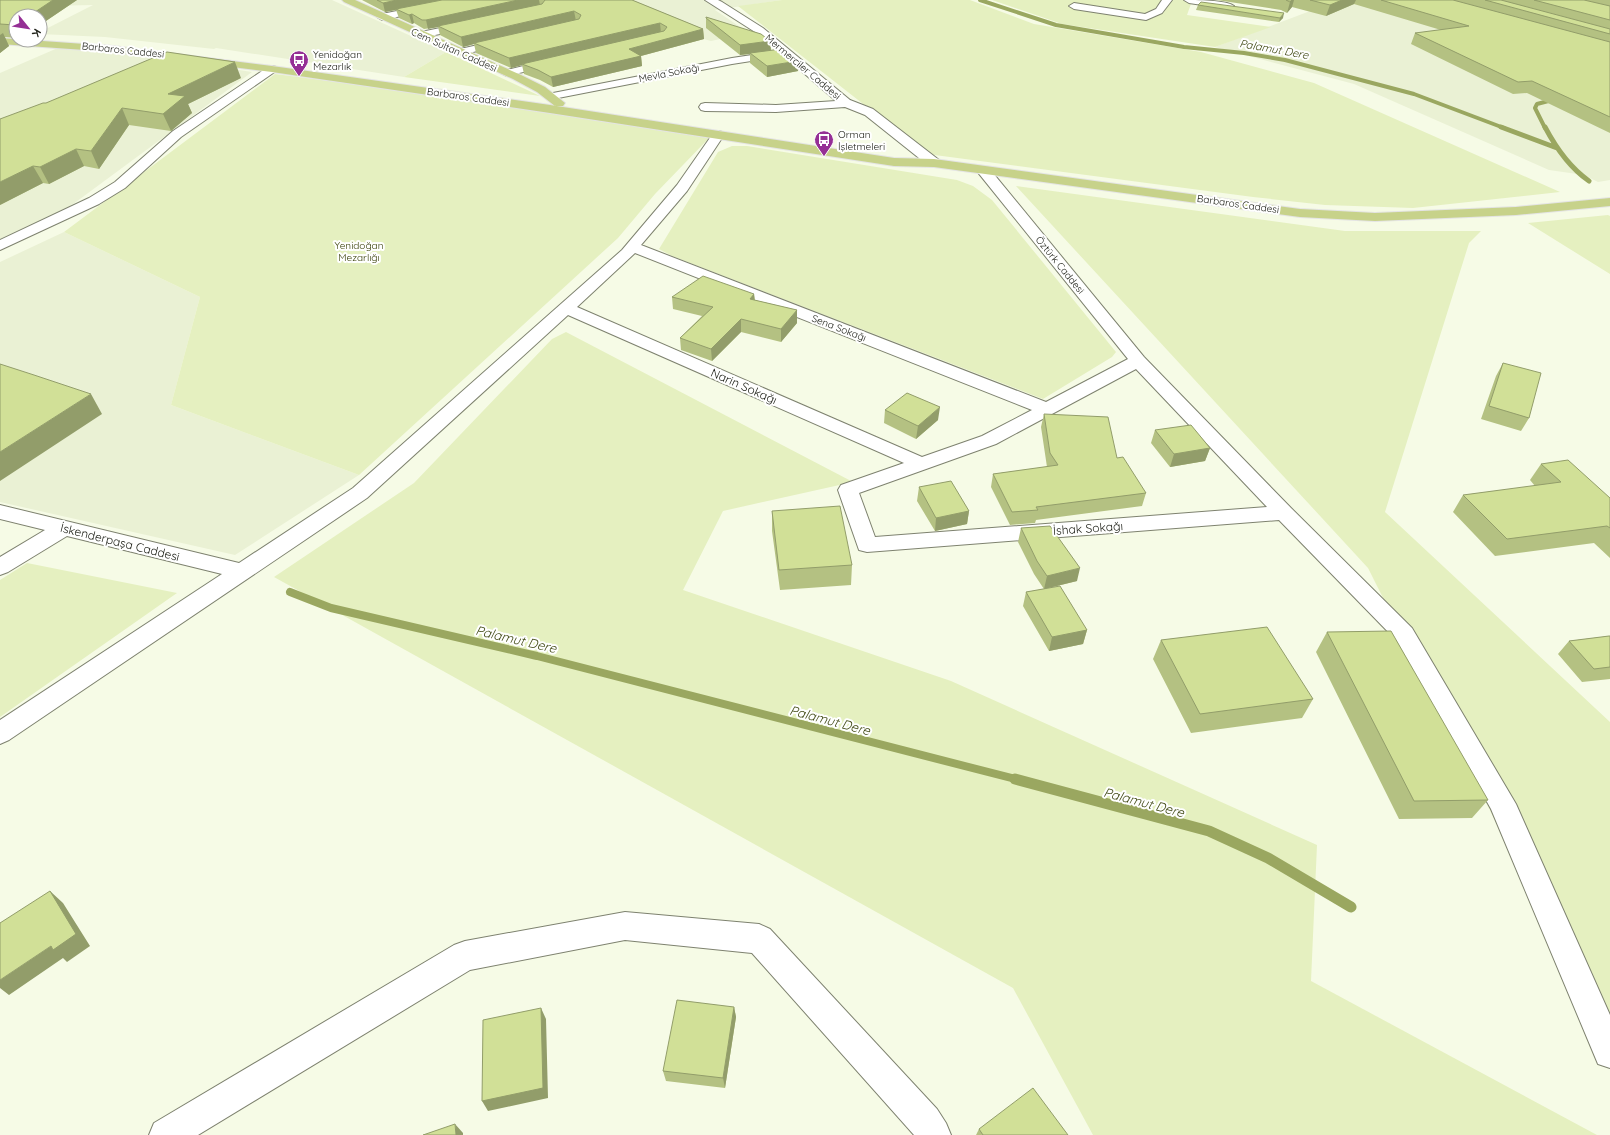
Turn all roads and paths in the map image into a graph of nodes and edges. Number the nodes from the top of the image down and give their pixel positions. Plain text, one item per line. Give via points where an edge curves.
1 (348, 0) edge
2 (465, 0) edge
3 (710, 0) edge
4 (1167, 0) edge
5 (1189, 0) edge
6 (1074, 6) dead end
7 (1235, 7) edge
8 (382, 17) junction
9 (481, 22) edge
10 (421, 35) junction
11 (48, 37) edge
12 (514, 40) edge
13 (0, 41) edge
14 (460, 52) junction
15 (787, 52) junction
16 (561, 60) edge
17 (272, 69) junction
18 (507, 73) junction
19 (554, 103) junction
20 (846, 103) junction
21 (705, 107) dead end
22 (723, 132) junction
23 (934, 163) junction
24 (982, 170) junction
25 (1610, 192) edge
26 (1610, 202) edge
27 (1544, 208) junction
28 (0, 246) edge
29 (632, 247) junction
30 (566, 308) junction
31 (1138, 361) junction
32 (1047, 409) junction
33 (922, 464) junction
34 (0, 512) edge
35 (1284, 513) junction
36 (64, 528) junction
37 (0, 568) edge
38 (241, 571) junction
39 (0, 733) edge
40 (1610, 1052) edge
41 (166, 1135) edge
42 (934, 1135) edge

1 - 8 main road, Cem Sultan Caddesi
2 - 8 street
3 - 15 street, Mermerciler Caddesi via 759,30
4 - 6 street via 1159,11 1146,17
5 - 7 street
8 - 10 main road, Cem Sultan Caddesi
9 - 10 street
10 - 14 main road, Cem Sultan Caddesi
11 - 19 main road, Barbaros Caddesi via 144,43
12 - 14 street
13 - 17 main road, Barbaros Caddesi via 113,49
14 - 18 main road, Cem Sultan Caddesi
15 - 19 street, Mevla Sokağı via 732,61
15 - 20 street, Mermerciler Caddesi
16 - 18 street
17 - 19 main road, Barbaros Caddesi
17 - 28 street via 177,134 120,185 94,201
18 - 19 main road, Cem Sultan Caddesi
19 - 22 main road, Barbaros Caddesi
20 - 21 street via 777,109
20 - 23 street, Mermerciler Caddesi via 869,112
22 - 23 main road, Barbaros Caddesi via 896,153
22 - 29 street via 682,188
23 - 24 main road, Barbaros Caddesi
24 - 27 main road, Barbaros Caddesi via 1300,213 1375,217
24 - 31 street, Öztürk Caddesi
25 - 27 main road, Barbaros Caddesi via 1574,197
26 - 27 main road, Barbaros Caddesi
29 - 30 street
29 - 32 street, Sena Sokağı
30 - 33 street, Narin Sokağı
30 - 38 street via 360,492
31 - 32 street
31 - 35 street, Öztürk Caddesi
32 - 33 street via 989,440
33 - 35 street, İshak Sokağı via 848,490 867,546
34 - 36 street, İskenderpaşa Caddesi
35 - 40 street, Öztürk Caddesi via 1404,634 1502,804
36 - 37 street
36 - 38 street, İskenderpaşa Caddesi
38 - 39 street
41 - 42 street via 465,956 624,926 759,939 925,1121

